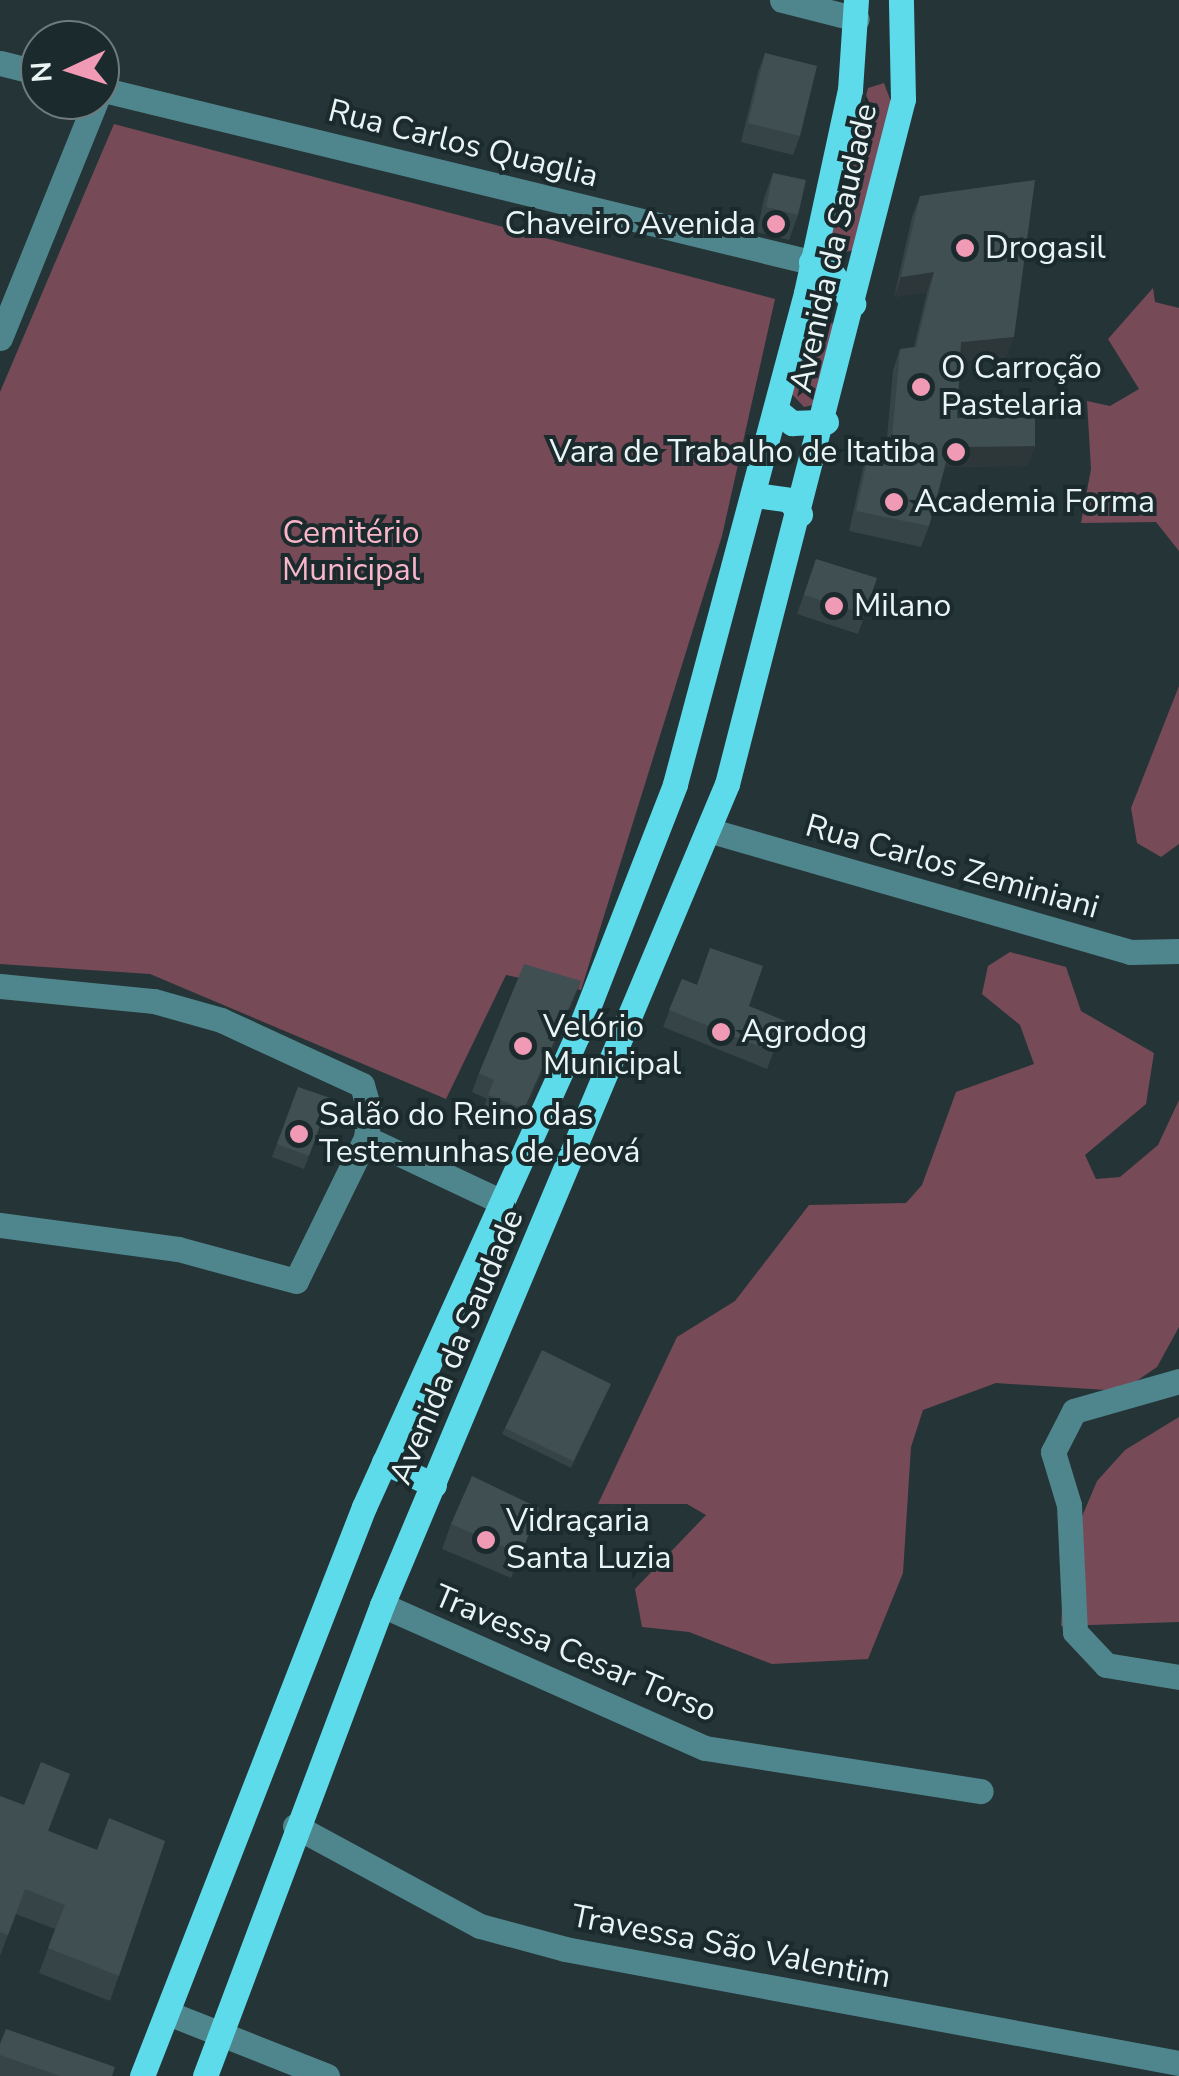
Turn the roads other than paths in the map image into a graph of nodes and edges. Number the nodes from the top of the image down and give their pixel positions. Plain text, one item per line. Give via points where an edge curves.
1 (782, 0) edge
2 (901, 0) edge
3 (856, 10) edge
4 (120, 94) edge
5 (88, 120) edge
6 (811, 262) junction
7 (854, 304) junction
8 (0, 338) edge
9 (776, 410) junction
10 (826, 422) junction
11 (755, 495) junction
12 (800, 514) junction
13 (708, 830) junction
14 (1179, 952) edge
15 (0, 986) edge
16 (366, 1138) junction
17 (502, 1202) junction
18 (0, 1225) edge
19 (1179, 1381) edge
20 (384, 1462) junction
21 (434, 1485) junction
22 (382, 1606) junction
23 (1179, 1677) edge
24 (981, 1791) dead end
25 (295, 1826) junction
26 (168, 2012) junction
27 (221, 2032) junction
28 (1179, 2063) edge
29 (142, 2076) edge
30 (205, 2076) edge
31 (328, 2076) edge

1 - 3 street
2 - 7 main road, Avenida da Saudade via 903,99
3 - 6 main road, Avenida da Saudade via 850,90
4 - 6 street, Rua Carlos Quaglia
5 - 8 street
6 - 7 main road via 831,272
6 - 9 main road, Avenida da Saudade
7 - 10 main road, Avenida da Saudade
9 - 10 main road via 792,422
9 - 11 main road, Avenida da Saudade
10 - 12 main road, Avenida da Saudade
11 - 12 main road via 790,500
11 - 17 main road, Avenida da Saudade via 675,784
12 - 13 main road, Avenida da Saudade
13 - 14 street, Rua Carlos Zeminiani via 1130,952
13 - 21 main road, Avenida da Saudade
15 - 16 street via 76,989 221,1020 362,1085
16 - 17 street
16 - 18 street via 296,1281 178,1249
17 - 20 main road, Avenida da Saudade
19 - 23 street via 1074,1411 1053,1452 1069,1505 1076,1632 1106,1665
20 - 21 main road
20 - 26 main road, Avenida da Saudade
21 - 22 main road, Avenida da Saudade
22 - 24 street, Travessa Cesar Torso via 706,1748
22 - 25 main road, Avenida da Saudade
25 - 27 main road, Avenida da Saudade
25 - 28 street, Travessa São Valentim via 480,1926
26 - 27 street
26 - 29 main road, Avenida da Saudade
27 - 30 main road, Avenida da Saudade
27 - 31 street

